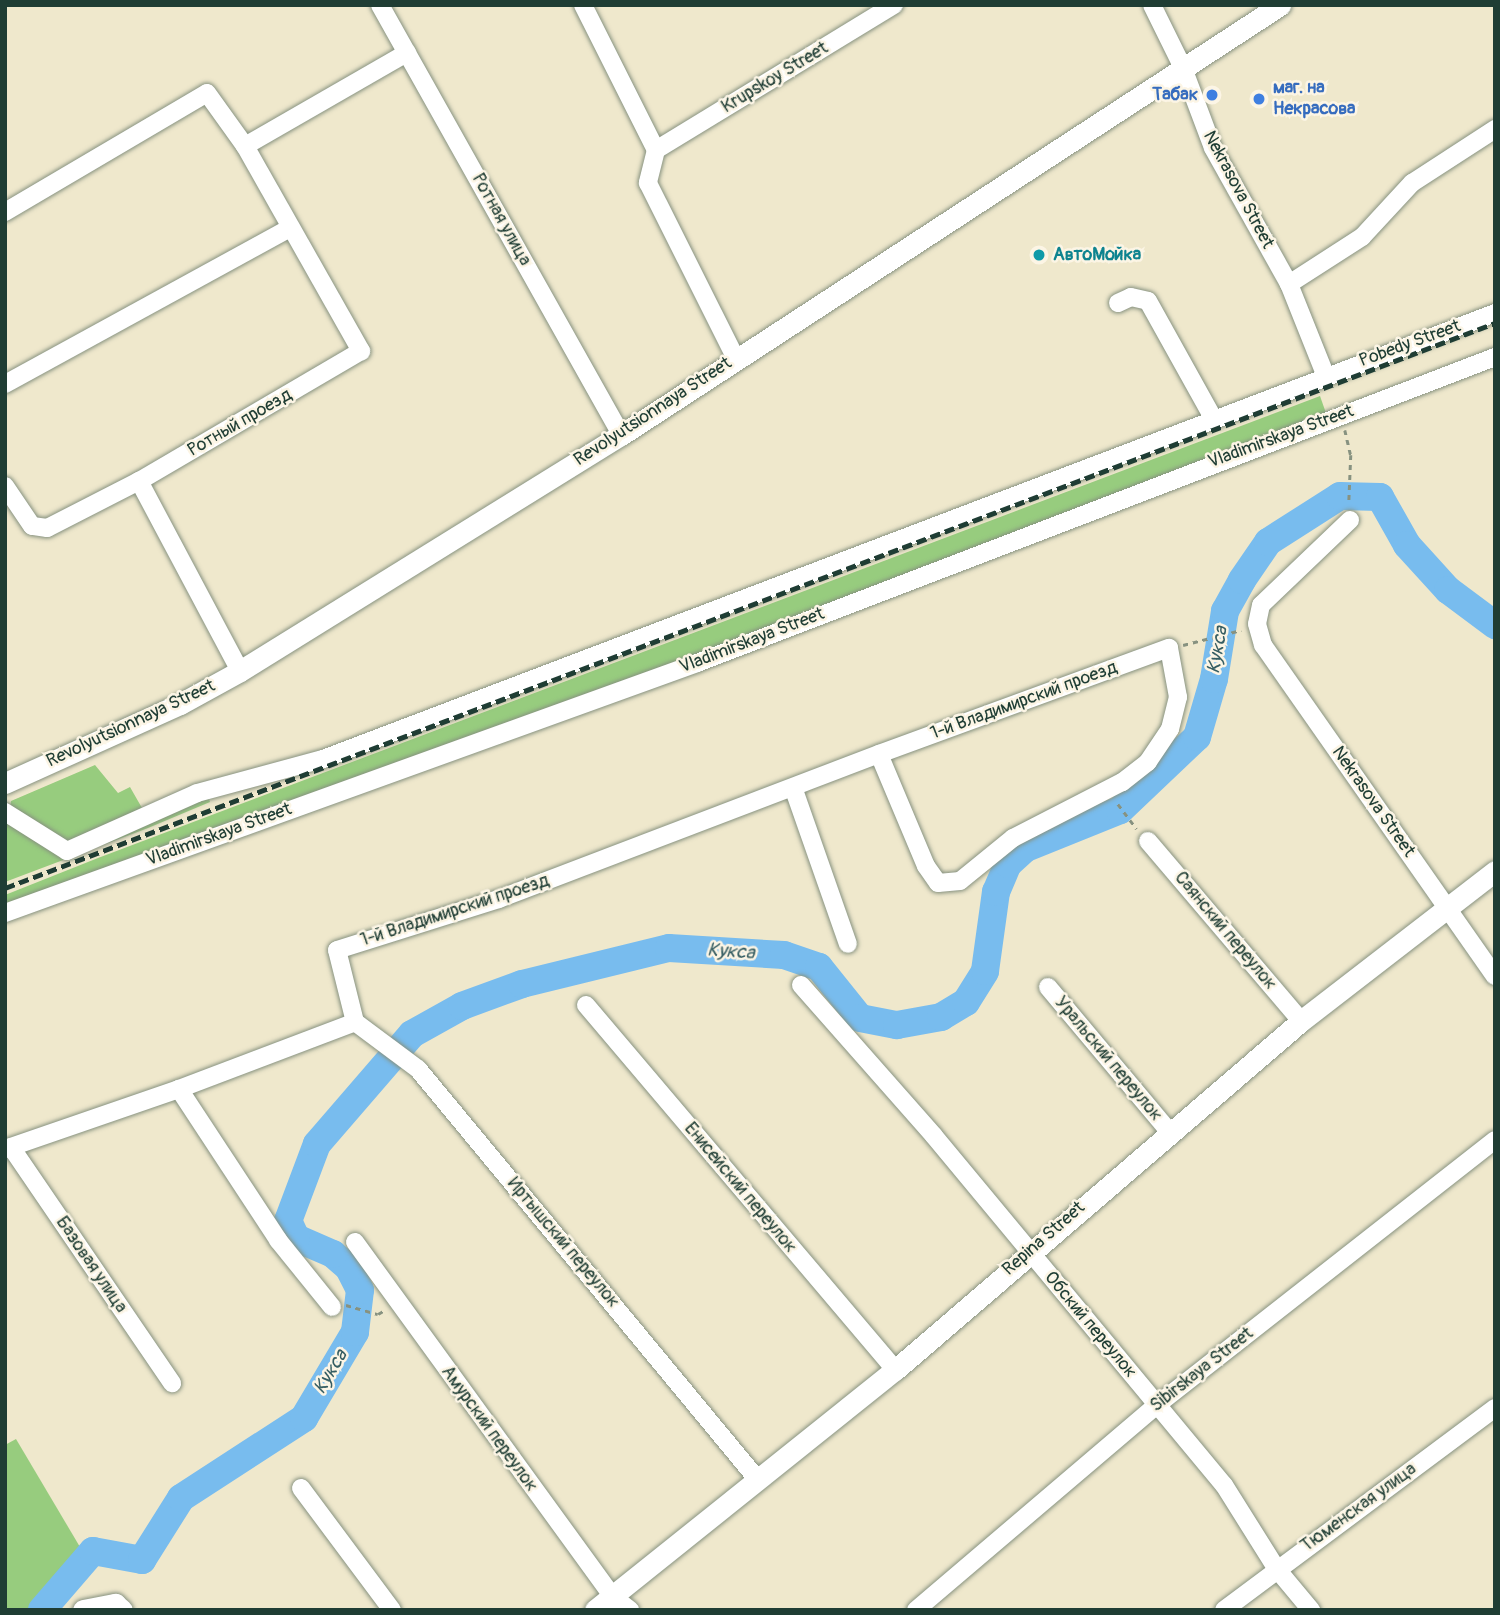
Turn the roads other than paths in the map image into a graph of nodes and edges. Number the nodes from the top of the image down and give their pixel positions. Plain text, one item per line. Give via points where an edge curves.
1 (380, 5) edge
2 (583, 5) edge
3 (894, 5) edge
4 (1152, 5) edge
5 (1280, 5) edge
6 (407, 53) junction
7 (1183, 68) junction
8 (1495, 129) edge
9 (245, 146) junction
10 (656, 150) junction
11 (5, 212) edge
12 (290, 228) junction
13 (1289, 284) junction
14 (1118, 303) dead end
15 (1495, 313) edge
16 (736, 357) junction
17 (1495, 357) edge
18 (1325, 374) junction
19 (5, 384) edge
20 (1213, 418) junction
21 (621, 435) junction
22 (139, 481) junction
23 (5, 486) edge
24 (1349, 514) road end
25 (240, 671) junction
26 (879, 754) junction
27 (5, 783) edge
28 (794, 790) junction
29 (5, 812) edge
30 (1148, 841) dead end
31 (1495, 871) edge
32 (1447, 907) junction
33 (5, 913) edge
34 (848, 944) dead end
35 (1495, 976) edge
36 (801, 985) dead end
37 (1048, 987) dead end
38 (586, 1005) dead end
39 (355, 1021) junction
40 (1301, 1021) junction
41 (178, 1089) junction
42 (1169, 1131) junction
43 (1495, 1140) edge
44 (8, 1148) edge
45 (355, 1242) dead end
46 (1029, 1252) junction
47 (332, 1307) dead end
48 (895, 1370) junction
49 (172, 1383) dead end
50 (1157, 1405) junction
51 (1495, 1408) edge
52 (758, 1480) junction
53 (301, 1488) dead end
54 (1276, 1568) junction
55 (612, 1596) junction
56 (118, 1607) edge
57 (83, 1610) edge
58 (392, 1610) edge
59 (595, 1610) edge
60 (630, 1610) edge
61 (916, 1610) edge
62 (1224, 1610) edge
63 (1311, 1610) edge

1 - 6 street, Ротная улица
2 - 10 street
3 - 10 street, Krupskoy Street
4 - 7 street, Nekrasova Street
5 - 7 street, Revolyutsionnaya Street
6 - 9 street
6 - 21 street, Ротная улица
7 - 13 street, Nekrasova Street via 1213,148
7 - 16 street, Revolyutsionnaya Street
8 - 13 street via 1412,183 1362,237
9 - 11 street, Ротный проезд via 207,93
9 - 12 street, Ротный проезд
10 - 16 street via 648,183
12 - 19 street
12 - 22 street, Ротный проезд via 361,351
13 - 18 street, Nekrasova Street
14 - 20 street via 1131,297 1148,301
15 - 18 street, Pobedy Street
16 - 21 street, Revolyutsionnaya Street
17 - 33 street, Vladimirskaya Street via 697,663
18 - 20 street
20 - 29 street via 323,759 197,793 66,851
21 - 25 street, Revolyutsionnaya Street
22 - 23 street, Ротный проезд via 47,528 32,526
22 - 25 street
24 - 32 street, Nekrasova Street via 1261,605 1258,624 1263,645
25 - 27 street, Revolyutsionnaya Street via 180,705
26 - 26 street, 1-й Владимирский проезд via 1169,648 1178,697 1170,729 1148,762 1122,782 1013,838 960,881 938,883 926,866
26 - 28 street, 1-й Владимирский проезд
28 - 34 street
28 - 39 street, 1-й Владимирский проезд via 499,898 337,950
30 - 40 street, Саянский переулок
31 - 32 street, Repina Street
32 - 35 street, Nekrasova Street
32 - 40 street, Repina Street
36 - 46 street, Обский переулок
37 - 42 street, Уральский переулок
38 - 48 street, Енисейский переулок
39 - 41 street
39 - 52 street, Иртышский переулок via 418,1069
40 - 42 street, Repina Street
41 - 44 street
41 - 47 street via 278,1240
42 - 46 street, Repina Street
43 - 50 street, Sibirskaya Street
44 - 49 street, Базовая улица
45 - 55 street, Амурский переулок
46 - 48 street, Repina Street
46 - 50 street, Обский переулок
48 - 52 street, Repina Street
50 - 54 street, Обский переулок via 1224,1485
50 - 61 street, Sibirskaya Street
51 - 54 street, Тюменская улица
52 - 55 street, Repina Street
53 - 58 street
54 - 62 street, Тюменская улица
54 - 63 street, Обский переулок
55 - 59 street, Repina Street
55 - 60 street, Амурский переулок
56 - 57 street

